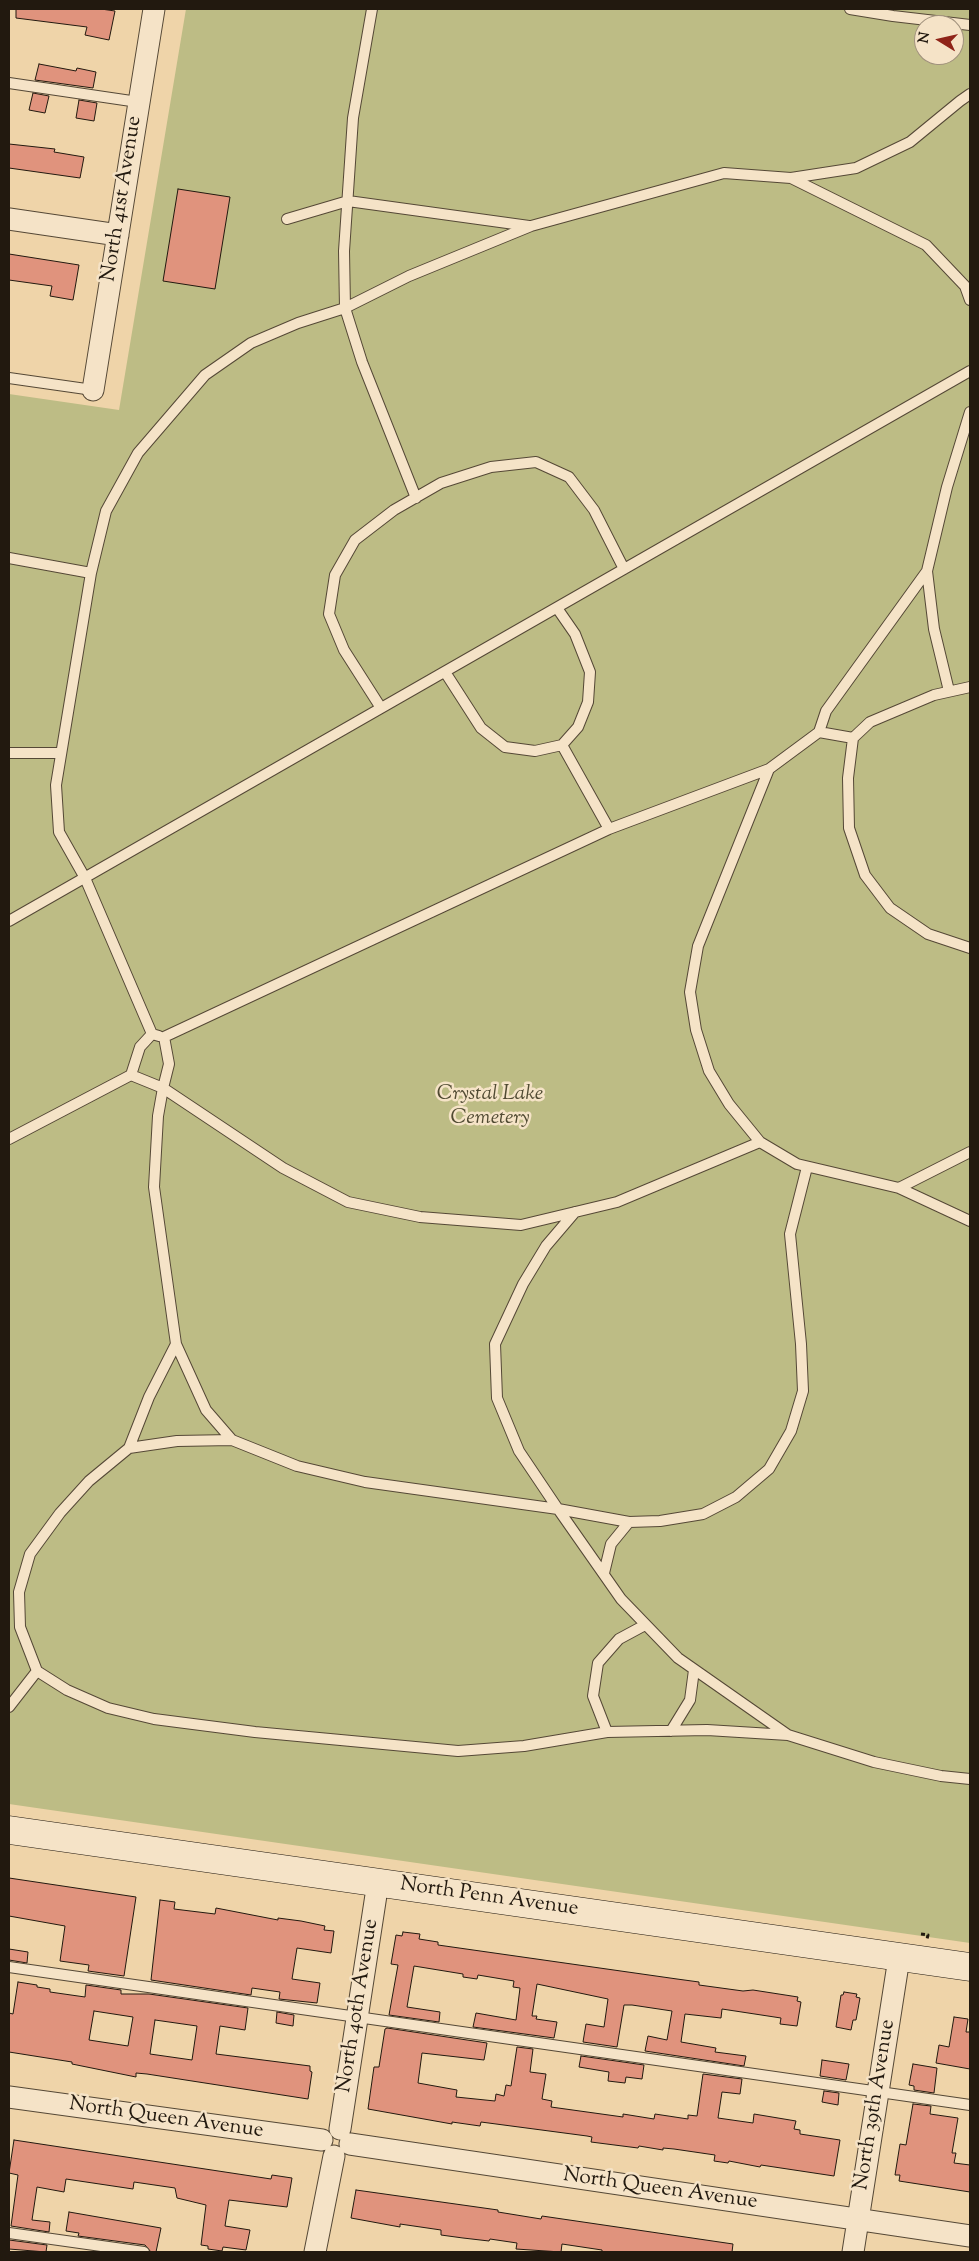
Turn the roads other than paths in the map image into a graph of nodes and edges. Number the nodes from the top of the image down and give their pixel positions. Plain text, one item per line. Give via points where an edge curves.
1 (154, 9) edge
2 (372, 9) edge
3 (850, 9) edge
4 (970, 25) edge
5 (9, 82) edge
6 (970, 94) edge
7 (138, 102) junction
8 (791, 178) junction
9 (348, 201) junction
10 (9, 219) edge
11 (287, 220) dead end
12 (531, 226) junction
13 (118, 235) junction
14 (970, 300) edge
15 (345, 308) junction
16 (970, 371) edge
17 (9, 378) edge
18 (93, 390) joint
19 (970, 412) edge
20 (416, 498) junction
21 (9, 558) edge
22 (624, 570) junction
23 (927, 571) junction
24 (91, 572) junction
25 (557, 608) junction
26 (445, 672) junction
27 (970, 687) edge
28 (949, 691) junction
29 (381, 708) junction
30 (819, 732) junction
31 (853, 738) junction
32 (562, 745) junction
33 (9, 753) edge
34 (61, 753) junction
35 (769, 769) junction
36 (609, 830) junction
37 (86, 878) junction
38 (9, 922) edge
39 (970, 948) edge
40 (152, 1034) junction
41 (164, 1037) junction
42 (131, 1075) junction
43 (163, 1088) junction
44 (9, 1139) edge
45 (760, 1142) junction
46 (970, 1152) edge
47 (807, 1167) junction
48 (899, 1188) junction
49 (575, 1212) junction
50 (970, 1221) edge
51 (176, 1344) junction
52 (232, 1440) junction
53 (128, 1448) junction
54 (558, 1509) junction
55 (629, 1522) junction
56 (604, 1572) junction
57 (645, 1624) junction
58 (694, 1670) junction
59 (37, 1671) junction
60 (9, 1707) edge
61 (671, 1731) junction
62 (607, 1732) junction
63 (788, 1735) junction
64 (970, 1779) edge
65 (9, 1830) edge
66 (378, 1882) junction
67 (899, 1958) junction
68 (9, 1967) edge
69 (970, 1967) edge
70 (357, 2017) junction
71 (878, 2092) junction
72 (9, 2097) edge
73 (970, 2104) edge
74 (337, 2143) junction
75 (858, 2219) junction
76 (9, 2233) edge
77 (970, 2236) edge
78 (144, 2252) edge
79 (315, 2252) edge
80 (853, 2252) edge

1 - 7 street, North 41st Avenue
2 - 9 lane via 354,118
3 - 4 lane
5 - 7 lane
6 - 8 lane via 910,142 856,168
7 - 13 street, North 41st Avenue
8 - 12 lane via 724,173
8 - 14 lane via 926,246 965,286
9 - 11 lane
9 - 12 lane
9 - 15 lane via 344,250
10 - 13 street
12 - 15 lane via 409,276
13 - 18 street, North 41st Avenue
15 - 20 lane via 362,362
15 - 24 lane via 251,343 205,375 138,453 106,512
16 - 22 lane
17 - 18 lane
19 - 23 lane via 947,487
20 - 22 lane via 440,483 491,467 536,462 569,478 594,510
20 - 29 lane via 394,510 355,540 335,575 329,614 344,650
21 - 24 lane
22 - 25 lane
23 - 28 lane via 934,629
23 - 30 lane via 826,712
24 - 34 lane
25 - 26 lane
25 - 32 lane via 575,634 590,672 588,702 578,727
26 - 29 lane
26 - 32 lane via 481,728 505,747 535,751
27 - 28 lane
28 - 31 lane via 870,722
29 - 37 lane
30 - 31 lane
30 - 35 lane
31 - 39 lane via 848,778 849,828 865,875 890,908 928,934
32 - 36 lane
33 - 34 lane
34 - 37 lane via 56,785 59,832
35 - 36 lane
35 - 45 lane via 698,946 690,992 696,1030 709,1071
36 - 41 lane
37 - 38 lane
37 - 40 lane
40 - 41 lane
40 - 42 lane via 140,1047
41 - 43 lane via 169,1064
42 - 43 lane
42 - 44 lane
43 - 49 lane via 283,1168 348,1202 420,1217 521,1226
43 - 51 lane via 154,1187
45 - 47 lane
45 - 49 lane via 617,1202
46 - 48 lane
47 - 48 lane
47 - 55 lane via 790,1234 803,1391 791,1431 769,1468 736,1497 703,1514
48 - 50 lane
49 - 54 lane via 541,1254 523,1284 496,1344 497,1398 519,1451
51 - 52 lane via 206,1410
51 - 53 lane
52 - 53 lane via 177,1441
52 - 54 lane via 297,1466 365,1482
53 - 59 lane via 89,1481 30,1554 18,1592 20,1627
54 - 55 lane
54 - 56 lane
55 - 56 lane via 611,1544
56 - 57 lane via 621,1598
57 - 58 lane
57 - 62 lane via 620,1639 598,1663 593,1696
58 - 61 lane via 690,1700
58 - 63 lane
59 - 60 lane
59 - 62 lane via 67,1690 108,1708 154,1719 255,1732 458,1751 524,1746
61 - 62 lane
61 - 63 lane
63 - 64 lane via 874,1762
65 - 66 main road, North Penn Avenue
66 - 67 main road, North Penn Avenue
66 - 70 street, North 40th Avenue
67 - 69 main road, North Penn Avenue
67 - 71 street, North 39th Avenue
68 - 70 lane
70 - 71 lane
70 - 74 street, North 40th Avenue
71 - 73 lane
71 - 75 street, North 39th Avenue
72 - 74 street, North Queen Avenue
74 - 75 street, North Queen Avenue
74 - 79 street, North 40th Avenue
75 - 77 street, North Queen Avenue
75 - 80 street, North 39th Avenue
76 - 78 lane

